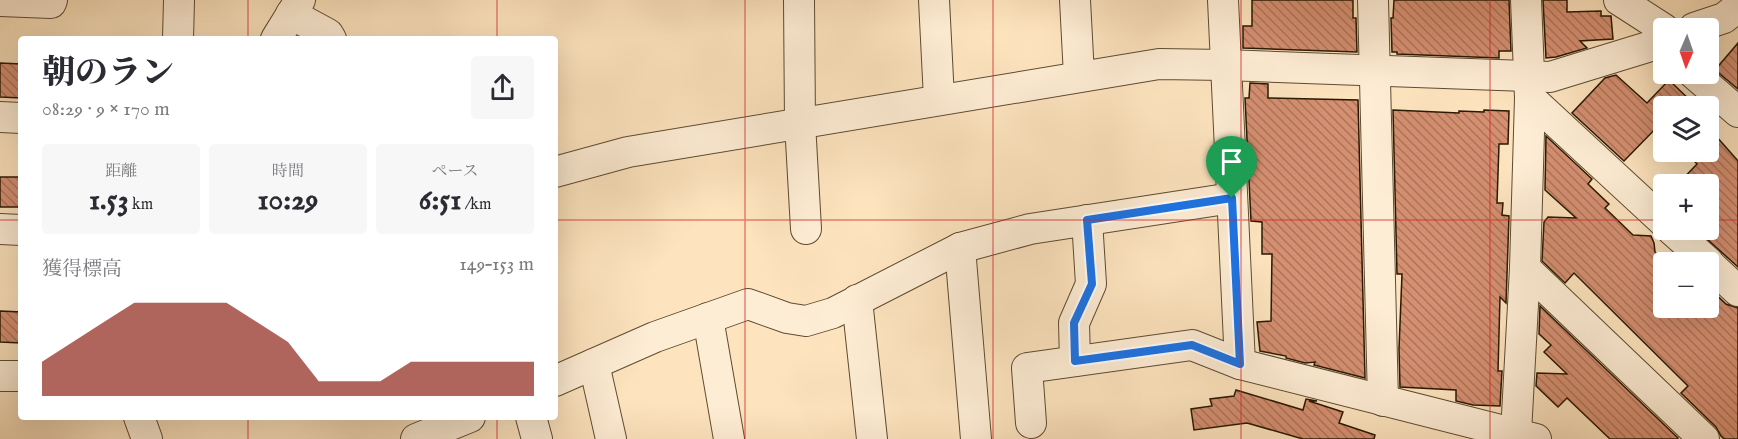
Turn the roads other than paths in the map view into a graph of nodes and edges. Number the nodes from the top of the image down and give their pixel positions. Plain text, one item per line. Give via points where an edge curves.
1 (52, 0) edge
2 (179, 0) edge
3 (799, 0) edge
4 (934, 0) edge
5 (1075, 0) edge
6 (1223, 0) edge
7 (1373, 0) edge
8 (1526, 0) edge
9 (0, 1) edge
10 (296, 7) edge
11 (1738, 7) edge
12 (1719, 20) edge
13 (1651, 25) edge
14 (178, 36) edge
15 (278, 36) edge
16 (329, 36) edge
17 (1225, 64) junction
18 (1376, 70) junction
19 (1078, 76) junction
20 (1706, 84) edge
21 (1529, 87) junction
22 (939, 99) junction
23 (1738, 112) edge
24 (0, 117) edge
25 (18, 118) edge
26 (800, 123) junction
27 (558, 171) edge
28 (1232, 198) junction
29 (1653, 211) edge
30 (1087, 220) junction
31 (0, 229) edge
32 (806, 229) dead end
33 (18, 230) edge
34 (1683, 240) edge
35 (960, 248) junction
36 (1696, 252) edge
37 (1525, 268) junction
38 (1719, 273) edge
39 (1738, 291) edge
40 (857, 300) junction
41 (708, 318) junction
42 (1075, 361) junction
43 (594, 364) junction
44 (1240, 364) junction
45 (0, 376) edge
46 (18, 376) edge
47 (558, 380) edge
48 (1383, 401) junction
49 (141, 420) edge
50 (463, 420) edge
51 (532, 420) edge
52 (1030, 423) dead end
53 (1526, 436) edge
54 (1700, 438) edge
55 (147, 439) edge
56 (416, 439) edge
57 (537, 439) edge
58 (610, 439) edge
59 (729, 439) edge
60 (872, 439) edge
61 (976, 439) edge

1 - 9 street
2 - 14 street
3 - 26 street
4 - 22 street
5 - 19 street
6 - 17 street
7 - 18 street
8 - 21 street
10 - 15 street
10 - 16 street
11 - 12 street
13 - 21 street
17 - 18 street
17 - 19 street via 1159,64
17 - 28 street
18 - 21 street
18 - 48 street
19 - 22 street
20 - 23 street
21 - 29 street
21 - 37 street
22 - 26 street
24 - 25 street
26 - 27 street via 628,152
26 - 32 street
28 - 30 street
28 - 44 street
30 - 35 street via 1030,229
30 - 42 street via 1092,284 1074,323
31 - 33 street
34 - 36 street
35 - 40 street
35 - 61 street
37 - 53 street
37 - 54 street
38 - 39 street
40 - 41 street via 806,321 748,304
40 - 60 street
41 - 43 street via 655,336
41 - 59 street
42 - 44 street via 1192,345
42 - 52 street via 1027,368
43 - 47 street
43 - 58 street
44 - 48 street
45 - 46 street
48 - 53 street
49 - 55 street
50 - 56 street
51 - 57 street

